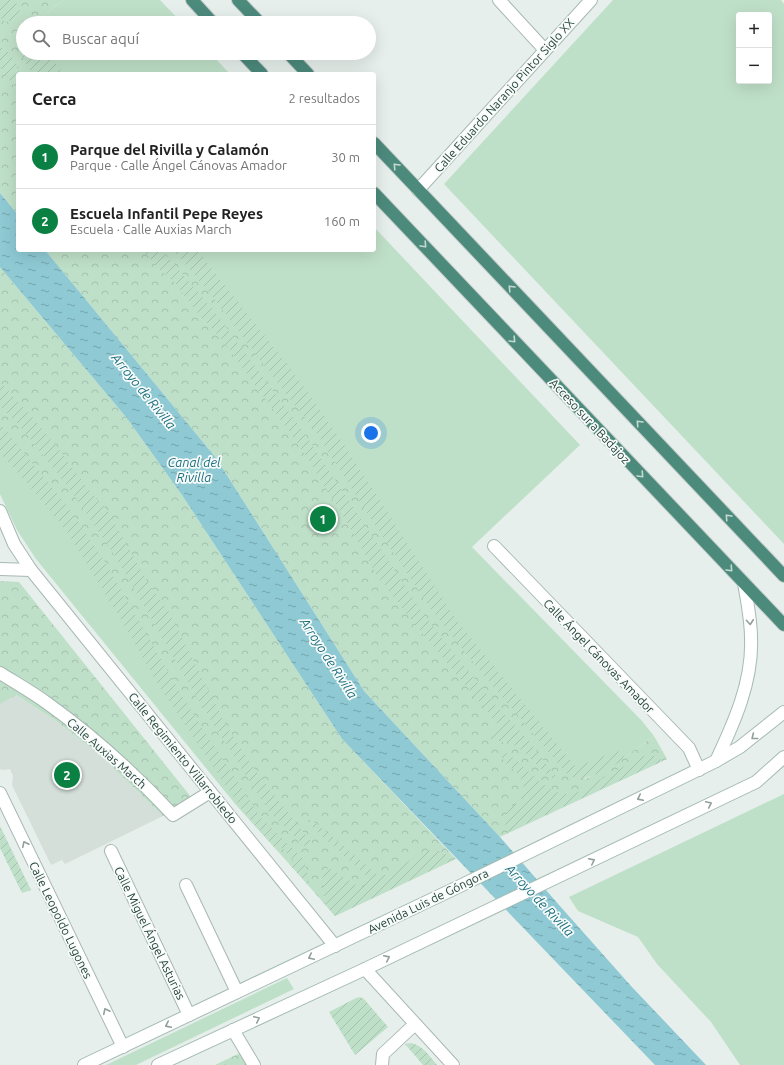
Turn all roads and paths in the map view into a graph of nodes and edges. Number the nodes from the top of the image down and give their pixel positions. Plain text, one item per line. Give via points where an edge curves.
1 (192, 0) edge
2 (238, 0) edge
3 (499, 0) edge
4 (591, 0) edge
5 (207, 16) edge
6 (253, 16) edge
7 (545, 50) junction
8 (249, 60) edge
9 (295, 60) edge
10 (260, 72) edge
11 (306, 72) edge
12 (376, 145) edge
13 (418, 190) junction
14 (376, 195) edge
15 (0, 511) edge
16 (494, 546) dead end
17 (0, 569) edge
18 (30, 570) junction
19 (784, 576) edge
20 (744, 583) junction
21 (784, 625) edge
22 (0, 673) edge
23 (784, 712) edge
24 (784, 757) edge
25 (716, 761) junction
26 (784, 767) edge
27 (699, 770) junction
28 (764, 775) junction
29 (210, 792) junction
30 (0, 793) edge
31 (112, 851) dead end
32 (186, 885) dead end
33 (335, 946) junction
34 (365, 969) junction
35 (237, 992) junction
36 (189, 1015) junction
37 (415, 1024) junction
38 (233, 1030) junction
39 (123, 1047) junction
40 (84, 1065) edge
41 (158, 1065) edge
42 (254, 1065) edge
43 (382, 1065) edge
44 (453, 1065) edge

1 - 5 highway
2 - 6 highway
3 - 7 street
4 - 7 street, Calle Eduardo Naranjo Pintor Siglo XX
7 - 13 street, Calle Eduardo Naranjo Pintor Siglo XX
8 - 10 highway
9 - 11 highway
13 -> 12 highway
19 -> 13 highway
14 -> 20 highway, Acceso sur a Badajoz
15 - 18 street, Calle Regimiento Villarrobledo via 14,544
16 - 27 street, Calle Ángel Cánovas Amador via 688,748
17 - 18 street
18 - 29 street, Calle Regimiento Villarrobledo
20 - 21 highway, Acceso sur a Badajoz
20 -> 25 street via 751,638 746,680 740,706
22 - 29 street, Calle Auxias March via 46,702 107,750 173,815
23 -> 25 street, Avenida Luis de Góngora via 740,748
24 - 28 street
25 - 27 street, Avenida Luis de Góngora
26 - 28 street
27 -> 33 street, Avenida Luis de Góngora
34 -> 28 street via 756,782
29 - 33 street, Calle Regimiento Villarrobledo
39 -> 30 street, Calle Leopoldo Lugones
31 - 36 street, Calle Miguel Ángel Asturias
32 - 35 street
33 -> 35 street, Avenida Luis de Góngora
34 - 37 street
38 -> 34 street
35 - 36 street, Avenida Luis de Góngora
36 -> 39 street, Avenida Luis de Góngora
37 - 43 street via 383,1054
37 - 44 street
38 - 41 street
38 - 42 street
39 - 40 street, Avenida Luis de Góngora

